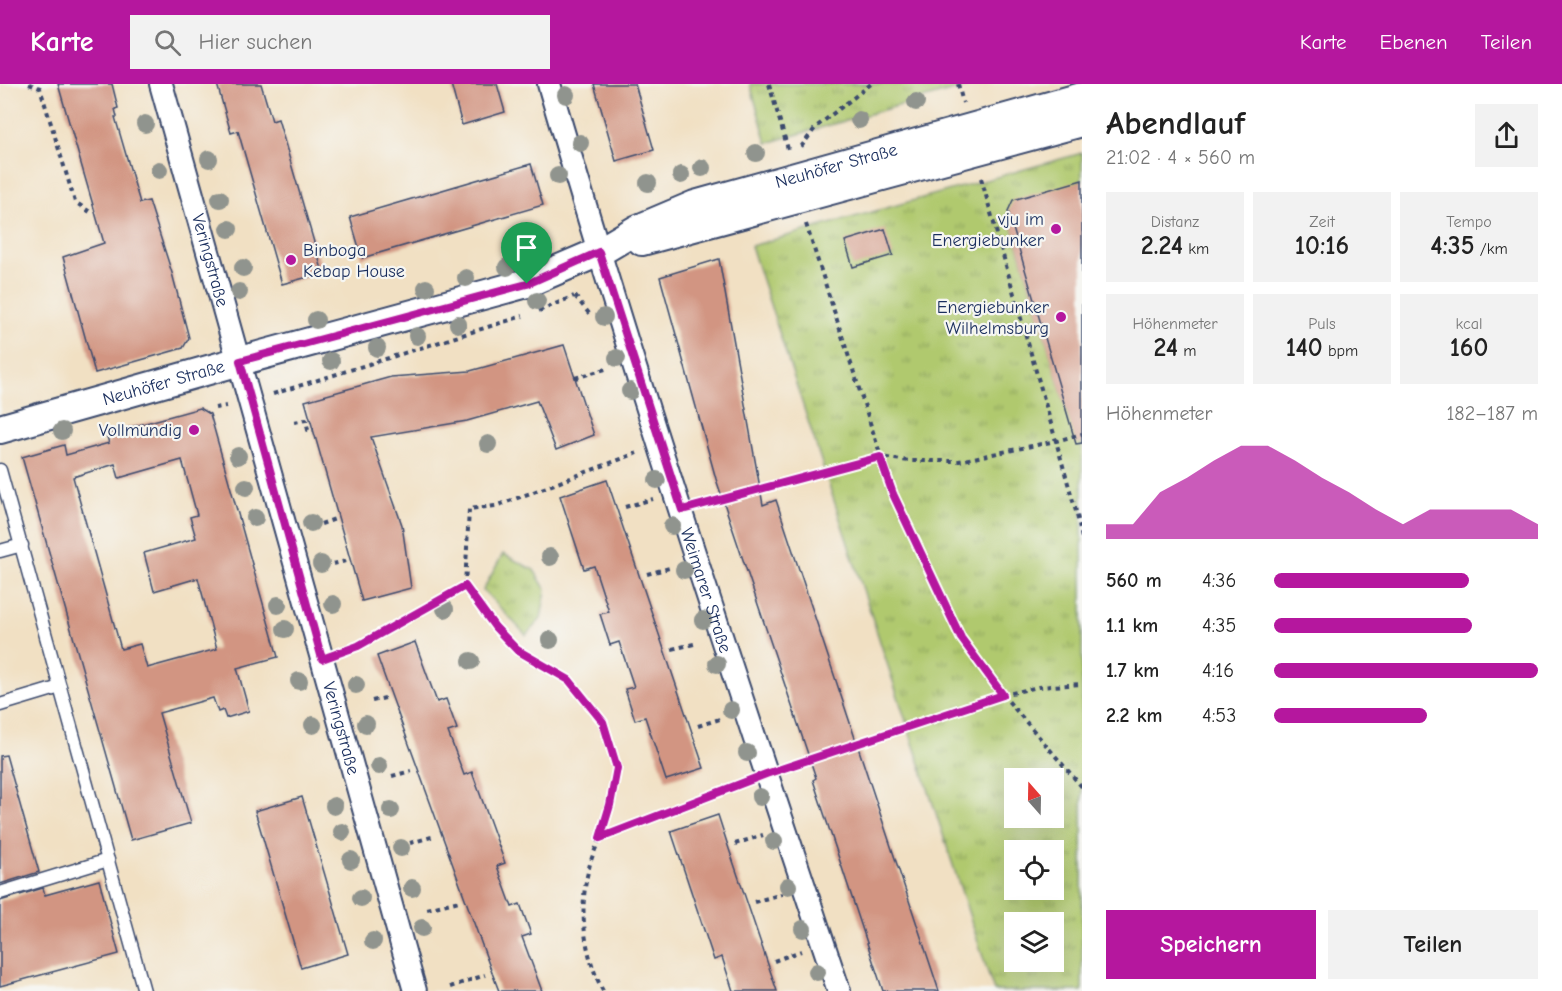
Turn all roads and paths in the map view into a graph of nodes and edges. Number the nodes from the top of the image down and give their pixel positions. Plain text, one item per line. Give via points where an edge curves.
1 (28, 84) edge
2 (161, 84) edge
3 (549, 84) edge
4 (769, 84) edge
5 (871, 84) edge
6 (958, 84) edge
7 (1082, 97) edge
8 (965, 113) dead end
9 (1082, 122) edge
10 (789, 151) dead end
11 (798, 151) dead end
12 (981, 177) dead end
13 (90, 212) dead end
14 (804, 218) dead end
15 (599, 252) junction
16 (581, 293) dead end
17 (240, 361) junction
18 (612, 368) dead end
19 (575, 378) dead end
20 (272, 394) dead end
21 (294, 422) dead end
22 (0, 429) edge
23 (314, 430) dead end
24 (1082, 434) edge
25 (1056, 441) junction
26 (660, 444) junction
27 (880, 457) junction
28 (0, 470) edge
29 (656, 498) dead end
30 (625, 507) dead end
31 (682, 510) junction
32 (338, 518) dead end
33 (321, 524) dead end
34 (1082, 538) edge
35 (22, 545) junction
36 (0, 551) edge
37 (350, 560) dead end
38 (333, 564) dead end
39 (678, 566) dead end
40 (647, 574) dead end
41 (465, 586) junction
42 (702, 642) dead end
43 (672, 649) dead end
44 (322, 659) junction
45 (1082, 684) edge
46 (60, 687) junction
47 (1003, 695) junction
48 (385, 698) dead end
49 (372, 701) dead end
50 (0, 705) edge
51 (726, 717) dead end
52 (698, 726) dead end
53 (411, 771) dead end
54 (766, 774) junction
55 (392, 776) dead end
56 (1082, 787) edge
57 (765, 834) dead end
58 (435, 836) dead end
59 (600, 838) junction
60 (410, 843) dead end
61 (735, 844) dead end
62 (108, 860) junction
63 (0, 893) edge
64 (784, 894) dead end
65 (459, 902) dead end
66 (754, 902) dead end
67 (427, 909) dead end
68 (803, 950) dead end
69 (774, 961) dead end
70 (485, 975) dead end
71 (450, 987) dead end
72 (144, 991) edge
73 (415, 991) edge
74 (603, 991) edge
75 (839, 991) edge

1 - 13 path via 40,88 75,202
2 - 17 street, Veringstraße
3 - 15 street, Weimarer Straße
4 - 10 path
5 - 11 path via 816,127
6 - 8 path
7 - 15 street, Neuhöfer Straße via 695,205 636,230
9 - 15 street, Neuhöfer Straße
12 - 25 path
14 - 27 path
15 - 17 street, Neuhöfer Straße via 527,284
15 - 26 street, Weimarer Straße
16 - 20 path via 554,307
17 - 22 street, Neuhöfer Straße
17 - 44 street, Veringstraße
18 - 19 path
21 - 23 path via 306,420 308,430
24 - 25 path
25 - 27 path via 959,461
25 - 34 path
26 - 31 street, Weimarer Straße
26 - 41 path via 496,506 469,509
27 - 31 path
27 - 47 path via 893,494 961,638
28 - 35 lane
29 - 30 path
31 - 54 street, Weimarer Straße
32 - 33 path
35 - 36 lane
35 - 46 lane
37 - 38 path
39 - 40 path
41 - 44 path via 358,646
41 - 59 path via 517,650 569,680 603,722 617,768
42 - 43 path
44 - 73 street, Veringstraße
45 - 47 path via 1038,687
46 - 50 lane
46 - 62 lane
47 - 54 path
47 - 56 path
48 - 49 path
51 - 52 path
53 - 55 path
54 - 59 path
54 - 75 street, Weimarer Straße
57 - 61 path
58 - 60 path
59 - 74 path via 588,868 582,912 593,972
62 - 63 lane
62 - 72 lane
64 - 66 path
65 - 67 path
68 - 69 path
70 - 71 path

